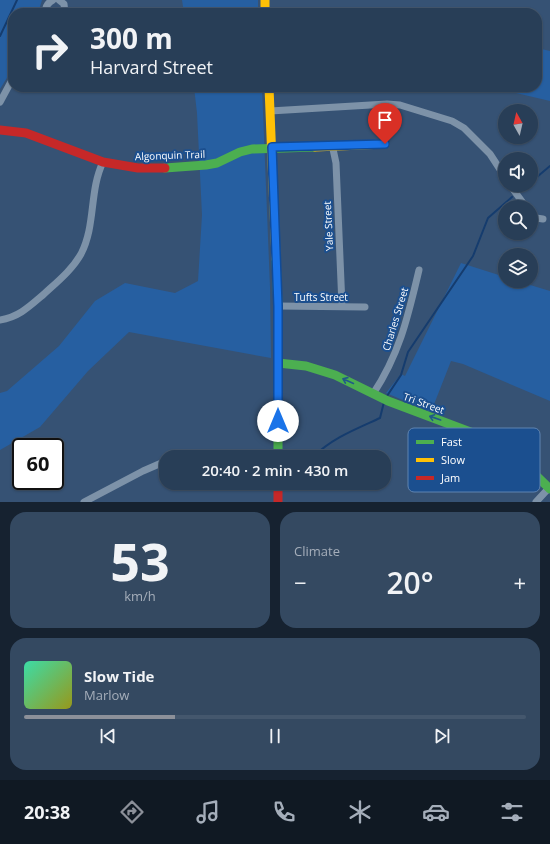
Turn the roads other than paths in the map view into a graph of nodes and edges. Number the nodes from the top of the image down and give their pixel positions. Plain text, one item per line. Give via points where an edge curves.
1 (53, 0) edge
2 (59, 0) edge
3 (46, 8) edge
4 (64, 8) edge
5 (8, 87) edge
6 (269, 92) edge
7 (0, 102) edge
8 (270, 111) junction
9 (0, 130) edge
10 (385, 144) dead end
11 (330, 145) junction
12 (272, 147) junction
13 (103, 162) junction
14 (498, 166) edge
15 (538, 218) edge
16 (543, 219) dead end
17 (419, 270) dead end
18 (278, 306) junction
19 (342, 306) junction
20 (365, 307) dead end
21 (0, 320) edge
22 (278, 363) junction
23 (373, 394) junction
24 (459, 428) edge
25 (278, 450) edge
26 (159, 464) edge
27 (540, 479) edge
28 (550, 488) edge
29 (278, 490) edge
30 (84, 502) edge
31 (278, 502) edge
32 (536, 502) edge

1 - 3 street
2 - 4 street
5 - 7 street
6 - 8 street
8 - 12 street
8 - 14 street via 400,105 452,121 464,128 490,154
9 - 13 street, Algonquin Trail via 43,138
10 - 11 street, Algonquin Trail
11 - 12 street, Algonquin Trail
11 - 19 street, Yale Street via 336,163
12 - 13 street, Algonquin Trail via 240,152 217,163 206,165 149,168
12 - 18 street
13 - 21 street via 97,176 88,237 80,256 69,271 28,308 14,317
15 - 16 street
17 - 23 street, Charles Street via 400,343 385,376
18 - 19 street, Tufts Street
18 - 22 street
19 - 20 street, Tufts Street
23 -> 22 street, Tri Street via 316,369
22 - 25 street
24 -> 23 street, Tri Street
26 - 30 street
28 -> 27 street, Tri Street
28 - 32 street
29 - 31 street

